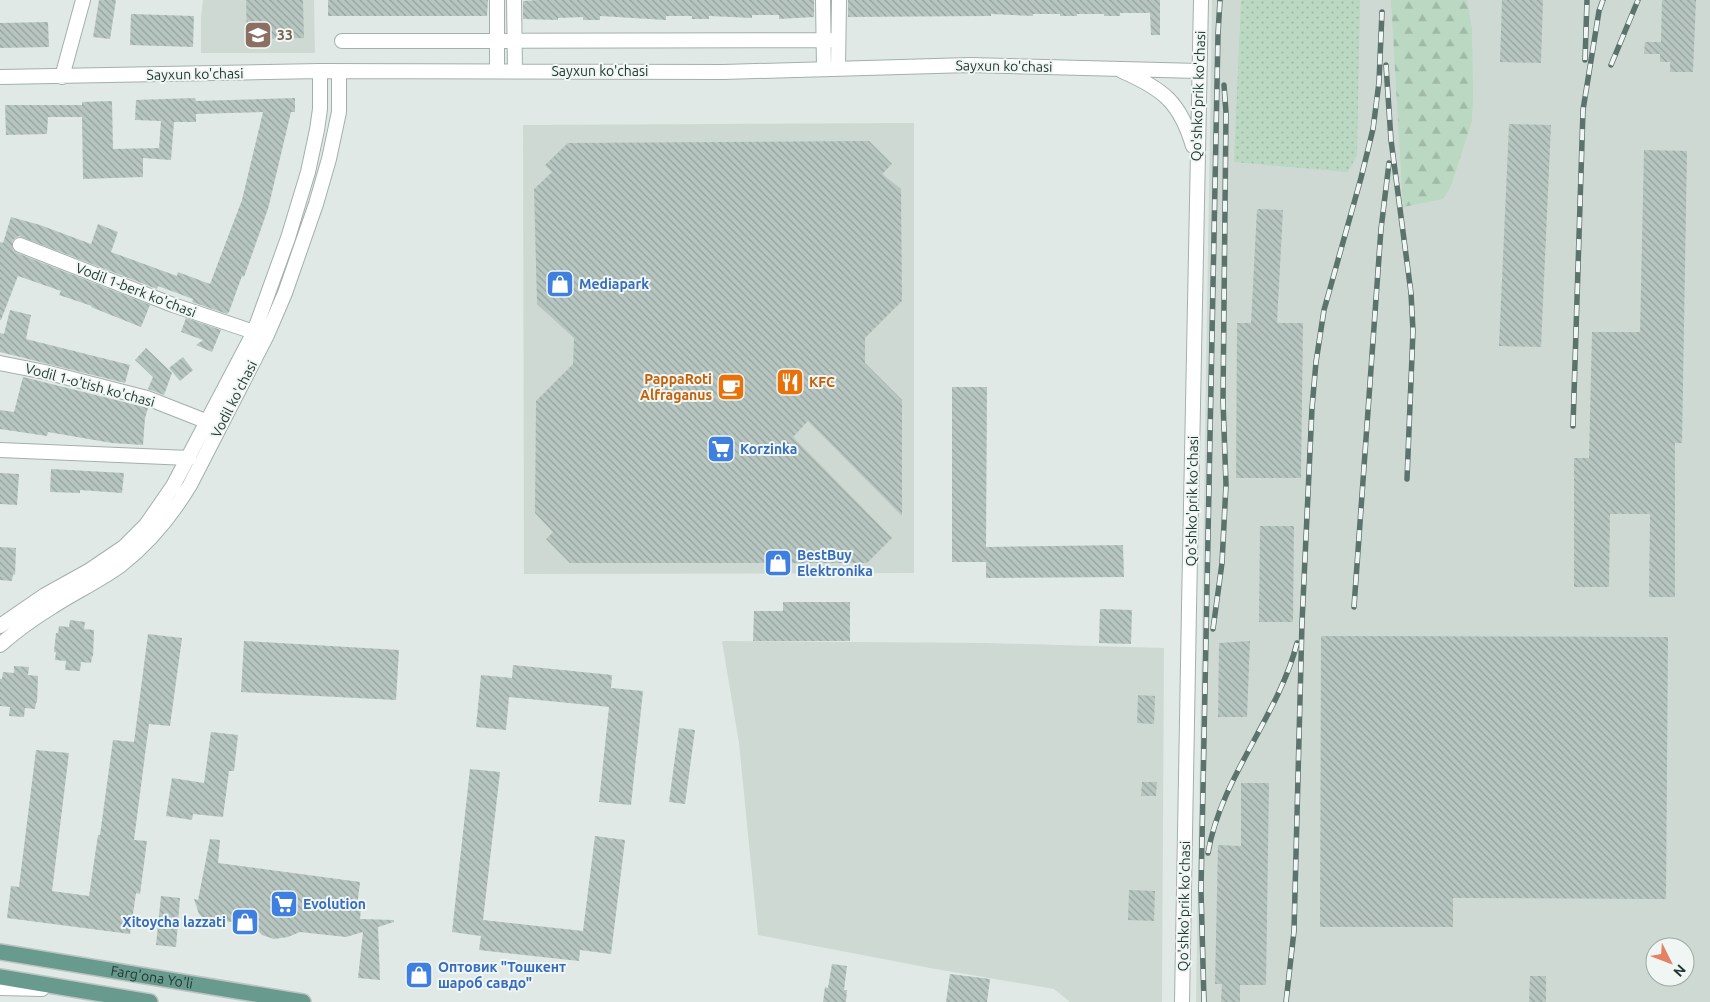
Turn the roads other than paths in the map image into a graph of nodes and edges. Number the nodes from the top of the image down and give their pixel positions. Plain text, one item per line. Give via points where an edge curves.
1 (83, 0) edge
2 (497, 0) edge
3 (514, 0) edge
4 (822, 0) edge
5 (839, 0) edge
6 (1201, 0) edge
7 (497, 40) junction
8 (514, 40) junction
9 (823, 40) junction
10 (838, 40) junction
11 (342, 41) dead end
12 (831, 69) junction
13 (1117, 69) junction
14 (320, 71) junction
15 (497, 71) junction
16 (515, 71) junction
17 (1199, 71) junction
18 (339, 72) junction
19 (0, 76) edge
20 (62, 77) junction
21 (1196, 162) junction
22 (20, 245) dead end
23 (254, 332) junction
24 (0, 363) edge
25 (208, 422) junction
26 (0, 450) edge
27 (189, 458) junction
28 (0, 626) edge
29 (0, 645) edge
30 (0, 952) edge
31 (0, 977) edge
32 (0, 988) edge
33 (78, 990) junction
34 (150, 1002) edge
35 (303, 1002) edge
36 (1182, 1002) edge

1 - 20 street
2 - 7 street
3 - 8 street
4 - 9 street
5 - 10 street
6 - 17 street, Qo'shko'prik ko'chasi
7 - 8 street
7 - 11 street
7 - 15 street
8 - 9 street
8 - 16 street
9 - 10 street
9 - 12 street
10 - 12 street
12 - 13 street, Sayxun ko'chasi via 970,65
12 - 16 street, Sayxun ko'chasi
13 - 17 street, Sayxun ko'chasi
13 - 21 street via 1160,91 1172,102 1188,129
14 - 18 street, Sayxun ko'chasi
14 - 20 street, Sayxun ko'chasi
14 - 23 street, Vodil ko'chasi via 320,109 308,172
15 - 16 street, Sayxun ko'chasi
15 - 18 street, Sayxun ko'chasi
17 - 21 street, Qo'shko'prik ko'chasi
18 - 29 street, Vodil ko'chasi via 339,112 329,159 285,294 184,496 151,538 122,564 53,606
19 - 20 street, Sayxun ko'chasi
21 - 36 street, Qo'shko'prik ko'chasi
22 - 23 street, Vodil 1-berk ko'chasi via 173,305
23 - 25 street, Vodil ko'chasi
24 - 25 street, Vodil 1-o'tish ko'chasi via 147,398
25 - 27 street, Vodil ko'chasi
26 - 27 street
27 - 28 street, Vodil ko'chasi via 165,500 124,547
30 - 35 main road, Farg'ona Yo'li
31 - 33 main road, Farg'ona Yo'li
32 - 33 street, Farg'ona Yo'li
33 - 34 main road, Farg'ona Yo'li

